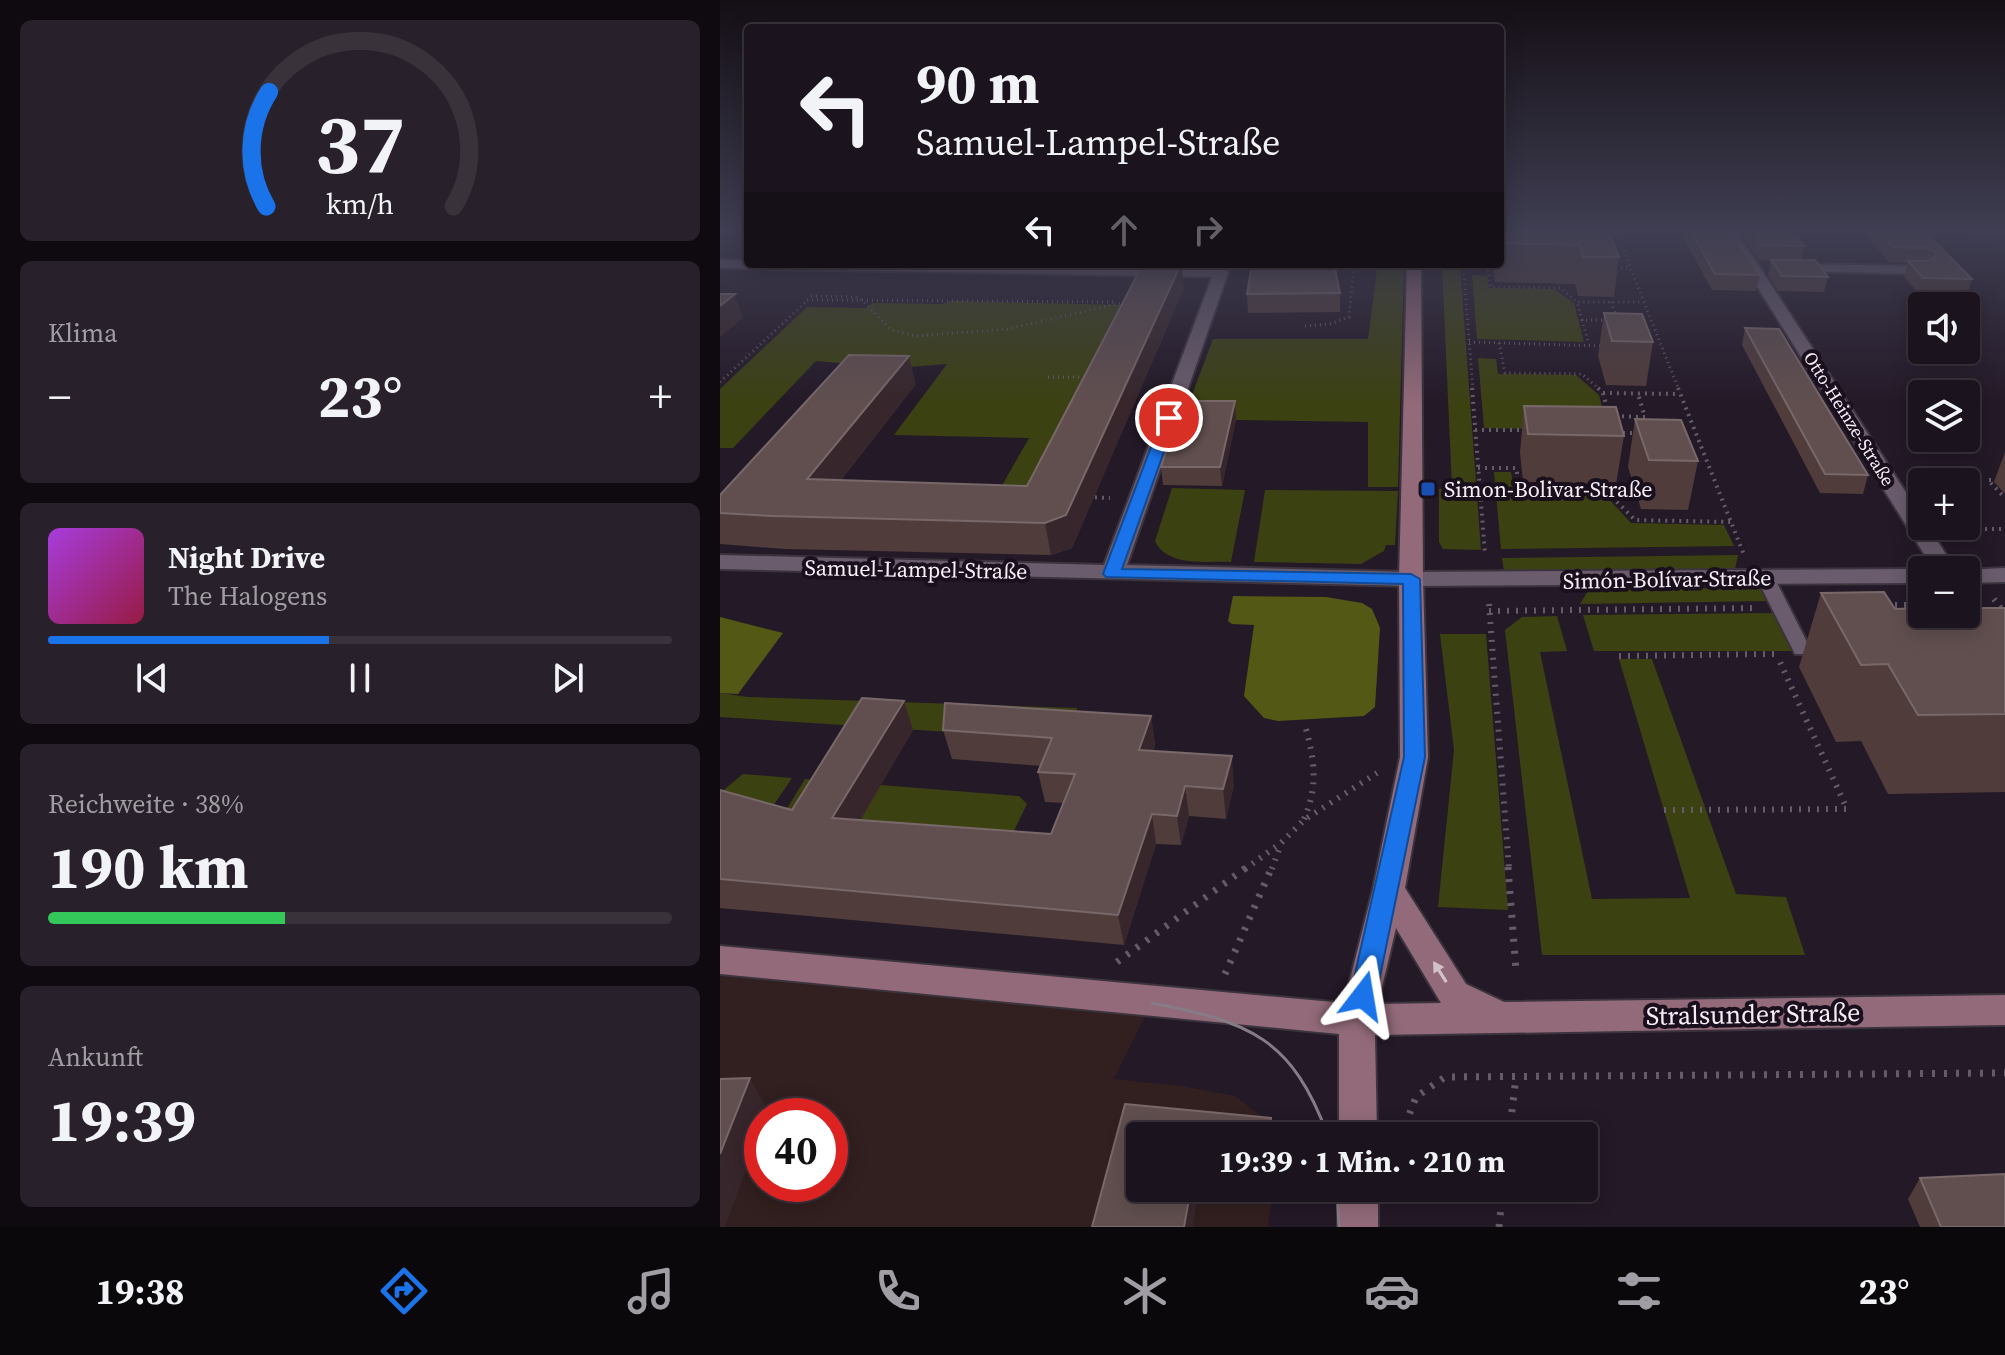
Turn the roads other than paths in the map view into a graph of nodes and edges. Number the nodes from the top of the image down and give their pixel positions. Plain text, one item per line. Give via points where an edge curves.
1 (1216, 289) edge
2 (1414, 289) edge
3 (1767, 289) edge
4 (1936, 556) edge
5 (720, 562) edge
6 (1112, 574) junction
7 (2005, 575) edge
8 (1908, 576) edge
9 (1980, 576) edge
10 (1759, 577) junction
11 (1411, 579) junction
12 (1847, 649) edge
13 (1389, 889) junction
14 (720, 960) edge
15 (2005, 1010) edge
16 (1500, 1018) junction
17 (1357, 1020) junction
18 (1358, 1122) edge
19 (1358, 1202) edge
20 (1358, 1227) edge

1 - 6 street
2 - 11 street
3 - 4 street, Otto-Heinze-Straße
5 - 6 street, Samuel-Lampel-Straße
6 - 11 street, Samuel-Lampel-Straße
7 - 9 street
8 - 10 street, Simón-Bolívar-Straße
10 - 11 street, Simón-Bolívar-Straße
10 - 12 lane via 1802,650
11 - 13 street via 1415,749
16 -> 13 street, Stralsunder Straße via 1454,994
13 - 17 street
14 - 17 street, Stralsunder Straße
15 - 16 street, Stralsunder Straße
16 - 17 street, Stralsunder Straße
17 - 18 street
19 - 20 street

